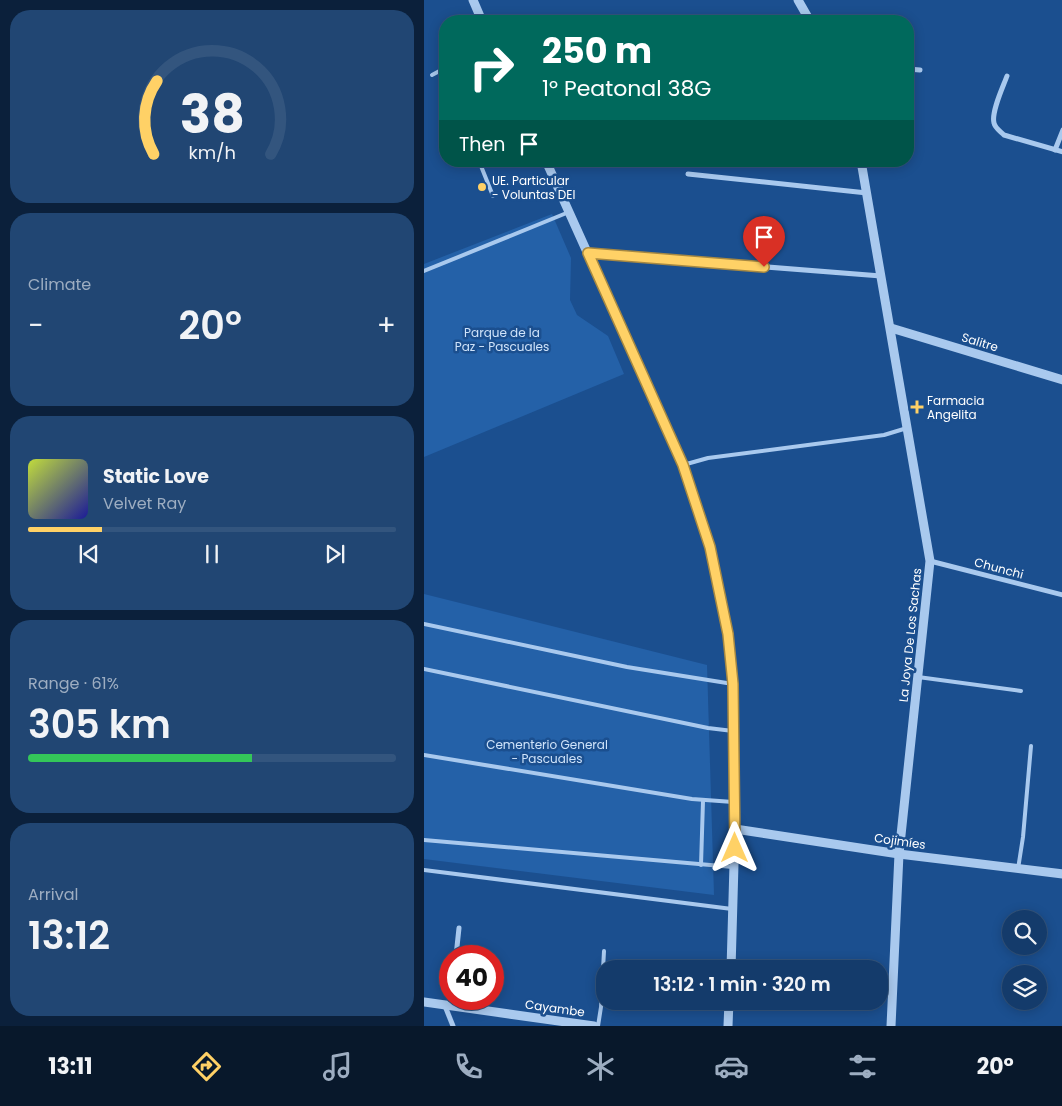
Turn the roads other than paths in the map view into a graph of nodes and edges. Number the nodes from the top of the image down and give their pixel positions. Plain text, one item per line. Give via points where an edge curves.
1 (473, 0) edge
2 (792, 0) edge
3 (798, 0) edge
4 (479, 15) edge
5 (807, 15) edge
6 (914, 70) edge
7 (920, 70) dead end
8 (439, 71) edge
9 (432, 75) dead end
10 (1007, 76) dead end
11 (1062, 130) edge
12 (1055, 150) junction
13 (1062, 152) edge
14 (481, 167) edge
15 (549, 167) edge
16 (862, 167) edge
17 (688, 174) dead end
18 (867, 193) junction
19 (492, 196) dead end
20 (569, 212) junction
21 (588, 253) junction
22 (424, 271) edge
23 (882, 276) junction
24 (891, 328) junction
25 (1062, 380) edge
26 (908, 428) junction
27 (683, 465) junction
28 (930, 561) junction
29 (1062, 595) edge
30 (424, 624) edge
31 (424, 669) edge
32 (918, 676) junction
33 (733, 684) junction
34 (1021, 690) dead end
35 (734, 731) junction
36 (1031, 746) dead end
37 (424, 755) edge
38 (703, 800) junction
39 (736, 802) junction
40 (735, 829) junction
41 (424, 840) edge
42 (899, 854) junction
43 (701, 865) junction
44 (735, 867) junction
45 (1018, 869) junction
46 (424, 870) edge
47 (1062, 874) edge
48 (734, 909) junction
49 (459, 928) dead end
50 (457, 945) edge
51 (604, 951) dead end
52 (731, 960) edge
53 (424, 1002) edge
54 (439, 1003) edge
55 (451, 1010) edge
56 (487, 1010) edge
57 (729, 1010) edge
58 (580, 1025) edge
59 (453, 1026) edge
60 (594, 1026) edge
61 (598, 1026) edge
62 (728, 1026) edge
63 (891, 1026) edge

1 - 4 street
2 - 3 street
3 - 5 street
6 - 7 street
8 - 9 lane
10 - 12 street via 995,110 993,122 998,130 1004,135
11 - 12 street
12 - 13 street
14 - 19 lane
15 - 20 street
16 - 18 street, La Joya De Los Sachas
17 - 18 street
18 - 23 street, La Joya De Los Sachas
20 - 21 street
20 - 22 lane
21 - 23 street
21 - 27 street
23 - 24 street, La Joya De Los Sachas
24 - 25 street, Salitre
24 - 26 street, La Joya De Los Sachas
26 - 27 lane via 884,435 708,458
26 - 28 street, La Joya De Los Sachas
27 - 33 street via 710,547 728,634
28 - 29 street, Chunchi
28 - 32 street, La Joya De Los Sachas
30 - 33 lane via 627,667
31 - 35 lane
32 - 34 lane
32 - 42 street, La Joya De Los Sachas
33 - 35 street
35 - 39 street
36 - 45 lane
37 - 38 lane
38 - 39 lane
38 - 43 lane
39 - 40 street
40 - 42 street, Cojimíes
40 - 44 street
41 - 43 lane
42 - 45 street, Cojimíes
42 - 63 street, La Joya De Los Sachas
43 - 44 lane
44 - 48 street
45 - 47 street, Cojimíes
46 - 48 lane
48 - 52 street
49 - 50 street
51 - 61 lane
53 - 54 street, Cayambe
55 - 59 street
56 - 58 street, Cayambe
57 - 62 street
58 - 60 street, Cayambe

